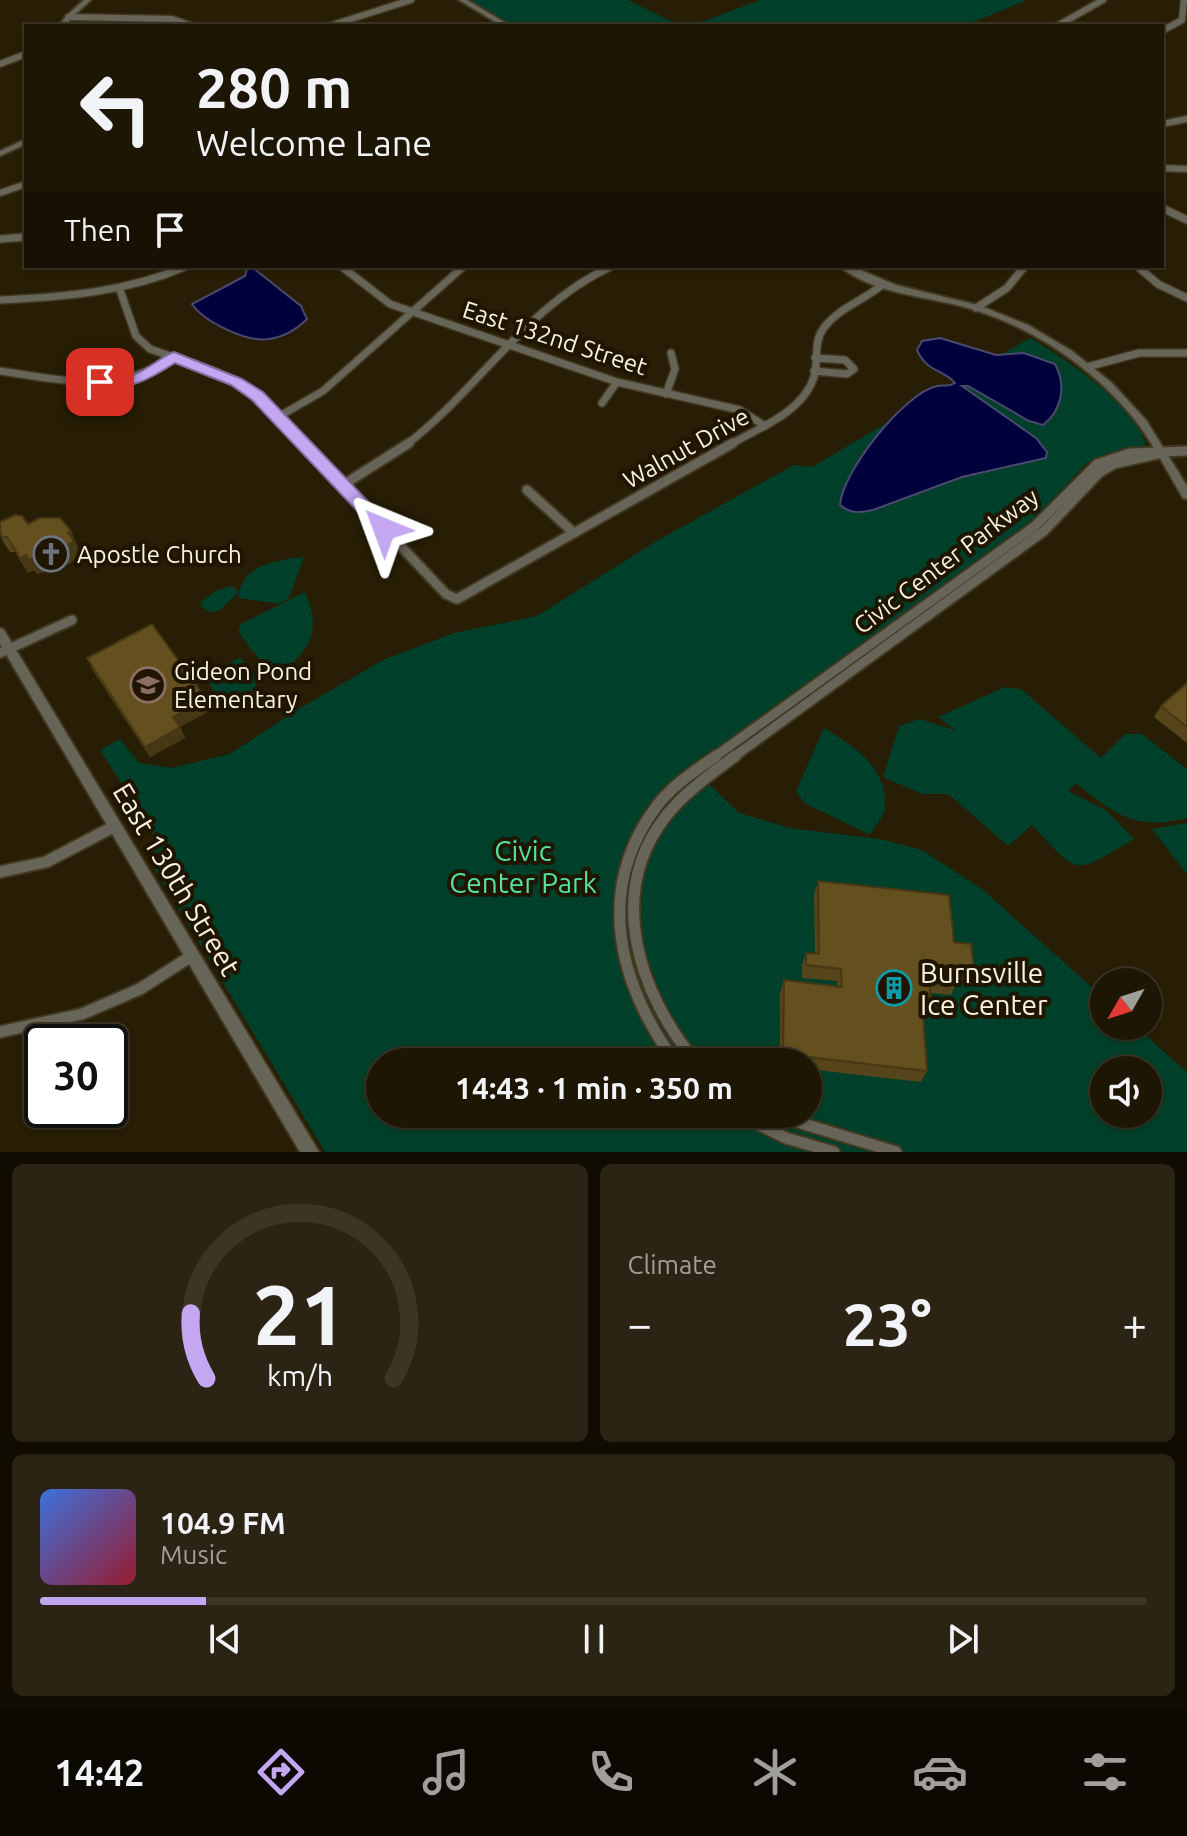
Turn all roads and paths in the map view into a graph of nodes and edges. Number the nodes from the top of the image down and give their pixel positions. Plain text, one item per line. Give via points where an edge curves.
1 (88, 0) edge
2 (411, 0) edge
3 (462, 0) edge
4 (1103, 0) edge
5 (1184, 0) edge
6 (68, 17) junction
7 (64, 24) edge
8 (186, 24) edge
9 (335, 24) edge
10 (504, 24) edge
11 (1061, 24) edge
12 (1164, 30) edge
13 (24, 55) edge
14 (1, 63) edge
15 (1187, 119) edge
16 (1164, 124) edge
17 (24, 142) edge
18 (0, 154) edge
19 (1164, 168) edge
20 (1187, 169) edge
21 (24, 185) edge
22 (0, 193) edge
23 (1164, 209) edge
24 (1187, 220) edge
25 (24, 237) edge
26 (0, 239) edge
27 (182, 268) edge
28 (343, 268) edge
29 (462, 268) edge
30 (608, 268) edge
31 (848, 268) edge
32 (1023, 268) edge
33 (1139, 268) edge
34 (882, 285) junction
35 (120, 290) junction
36 (1187, 298) edge
37 (0, 300) edge
38 (976, 308) junction
39 (411, 311) junction
40 (509, 345) junction
41 (671, 353) dead end
42 (1187, 353) edge
43 (174, 357) junction
44 (815, 358) junction
45 (1087, 367) junction
46 (0, 371) edge
47 (814, 371) junction
48 (100, 382) junction
49 (617, 382) junction
50 (94, 393) dead end
51 (666, 394) junction
52 (602, 403) dead end
53 (278, 417) junction
54 (765, 426) junction
55 (1187, 451) edge
56 (1161, 453) junction
57 (343, 485) junction
58 (527, 490) dead end
59 (1187, 495) edge
60 (574, 533) junction
61 (72, 620) dead end
62 (0, 633) edge
63 (4, 651) edge
64 (115, 826) junction
65 (0, 872) edge
66 (193, 955) junction
67 (0, 1032) edge
68 (664, 1048) edge
69 (683, 1048) edge
70 (766, 1128) edge
71 (817, 1128) edge
72 (310, 1152) edge
73 (834, 1152) edge
74 (896, 1152) edge

1 - 6 street
2 - 9 street
3 - 10 street
4 - 11 street
5 - 12 street via 1182,20
6 - 7 street
6 - 8 street via 172,19
13 - 14 street
15 - 16 street
17 - 18 street
19 - 20 street
21 - 22 street
23 - 24 street
25 - 26 street
27 - 35 street
28 - 39 street, East 132nd Street via 375,295
29 - 39 street
30 - 40 street via 564,293
31 - 34 street
32 - 38 street via 1007,288
33 - 36 street
34 - 38 street
34 - 44 street, Walnut Drive via 828,323
35 - 37 street
35 - 43 street via 136,336 150,349
38 - 45 street via 1036,334
39 - 40 street, East 132nd Street
39 - 53 street via 323,391
40 - 49 street, East 132nd Street
40 - 57 street via 406,447
41 - 51 street via 675,369
42 - 45 street via 1139,353
43 - 48 street via 142,378
43 - 53 street via 237,382
44 - 47 street, Walnut Drive
44 - 47 street via 845,360 854,369 847,374
45 - 56 street via 1122,398
46 - 48 street
47 - 54 street, Walnut Drive via 802,398
48 - 50 street
49 - 51 street, East 132nd Street
49 - 52 street
51 - 54 street, East 132nd Street via 740,410
53 - 57 street
54 - 60 street, Walnut Drive
55 - 56 street
56 - 59 street
56 - 68 street, Civic Center Parkway via 1130,453 1097,464 1035,526 702,766 657,806 626,865 619,912 624,963 635,998
56 - 69 street, Civic Center Parkway via 1121,462 1096,475 1044,531 710,774 668,813 643,856 633,912 643,976 656,1008
57 - 60 street, Walnut Drive via 446,594 457,599
58 - 60 street
61 - 63 street
62 - 63 street, East 130th Street
63 - 64 street, East 130th Street
64 - 65 street via 66,856
64 - 66 street, East 130th Street
66 - 67 street via 140,989 82,1014
66 - 72 street, East 130th Street
70 - 73 street
71 - 74 street

